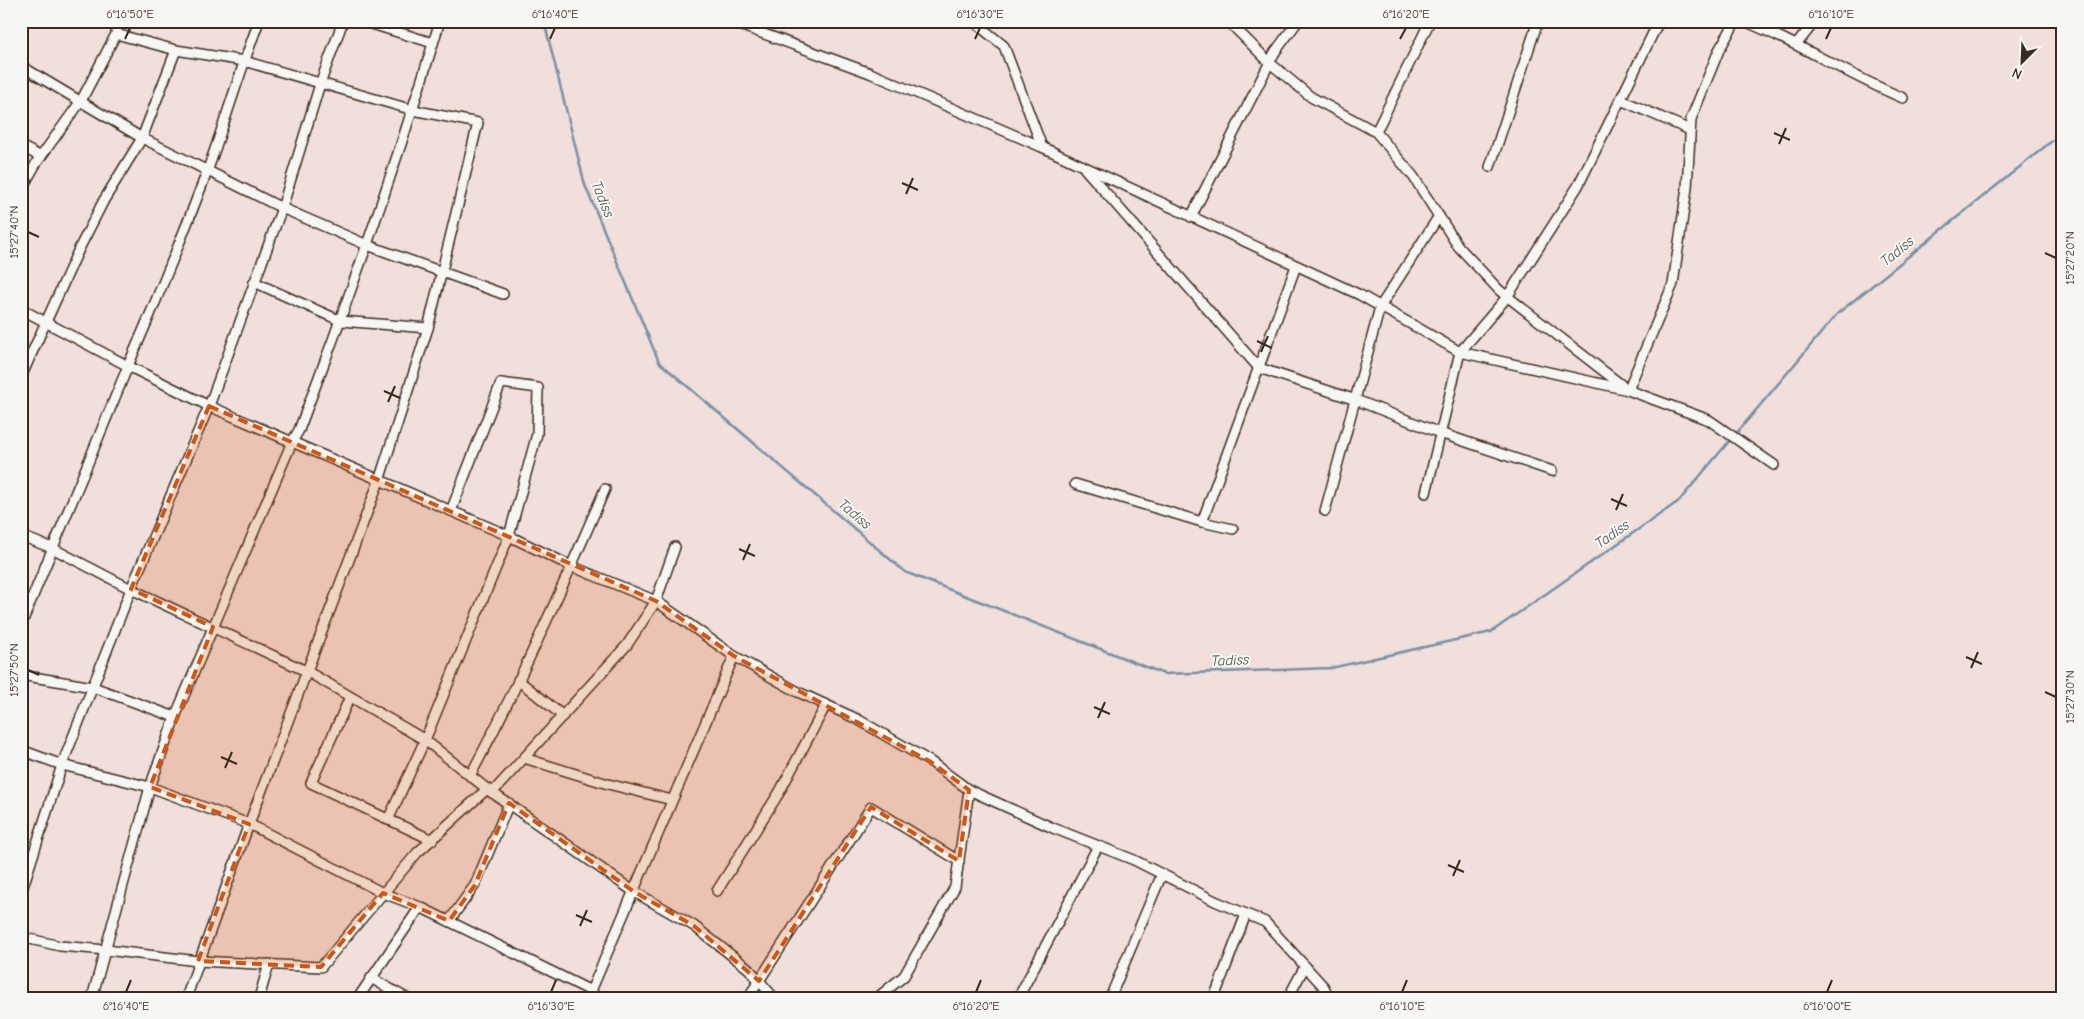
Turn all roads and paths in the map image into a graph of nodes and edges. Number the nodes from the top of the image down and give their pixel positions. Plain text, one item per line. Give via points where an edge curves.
1 (119, 21) edge
2 (259, 21) edge
3 (343, 21) edge
4 (362, 21) edge
5 (440, 21) edge
6 (729, 21) edge
7 (973, 21) edge
8 (1228, 21) edge
9 (1298, 21) edge
10 (1430, 21) edge
11 (1538, 21) edge
12 (1659, 21) edge
13 (1736, 21) edge
14 (1744, 21) edge
15 (1814, 21) edge
16 (116, 34) junction
17 (433, 43) junction
18 (1796, 44) junction
19 (176, 50) junction
20 (244, 61) junction
21 (1270, 64) junction
22 (21, 66) edge
23 (320, 84) junction
24 (1902, 98) dead end
25 (1621, 100) junction
26 (81, 101) junction
27 (413, 110) junction
28 (1690, 130) junction
29 (1376, 132) junction
30 (142, 138) junction
31 (21, 146) edge
32 (1042, 147) junction
33 (41, 157) junction
34 (1082, 166) junction
35 (1490, 167) dead end
36 (207, 170) junction
37 (21, 190) edge
38 (282, 208) junction
39 (1439, 216) junction
40 (1190, 217) junction
41 (367, 245) junction
42 (1296, 266) junction
43 (442, 272) junction
44 (254, 282) junction
45 (503, 294) dead end
46 (1507, 296) junction
47 (1380, 307) junction
48 (21, 309) edge
49 (46, 322) junction
50 (341, 322) junction
51 (428, 328) junction
52 (1460, 352) junction
53 (128, 366) junction
54 (1259, 368) junction
55 (21, 378) edge
56 (1628, 390) junction
57 (1356, 400) junction
58 (209, 406) junction
59 (1440, 433) junction
60 (292, 442) junction
61 (1774, 465) dead end
62 (1552, 471) dead end
63 (379, 481) junction
64 (1075, 484) dead end
65 (605, 489) dead end
66 (1426, 493) dead end
67 (451, 511) junction
68 (1326, 511) dead end
69 (1202, 522) junction
70 (1233, 529) dead end
71 (21, 536) edge
72 (509, 536) junction
73 (675, 547) dead end
74 (52, 548) junction
75 (571, 566) junction
76 (131, 589) junction
77 (656, 601) junction
78 (21, 625) edge
79 (213, 627) junction
80 (734, 656) junction
81 (308, 672) junction
82 (21, 675) edge
83 (518, 680) junction
84 (93, 687) junction
85 (350, 696) junction
86 (826, 705) junction
87 (562, 716) junction
88 (175, 717) junction
89 (425, 740) junction
90 (21, 750) edge
91 (524, 758) junction
92 (62, 766) junction
93 (470, 776) junction
94 (150, 787) junction
95 (969, 790) junction
96 (490, 791) junction
97 (672, 800) junction
98 (509, 803) junction
99 (388, 820) junction
100 (249, 824) junction
101 (432, 840) junction
102 (1098, 846) junction
103 (959, 861) junction
104 (1162, 874) junction
105 (633, 891) junction
106 (717, 891) dead end
107 (21, 893) edge
108 (383, 893) junction
109 (420, 907) junction
110 (1246, 914) junction
111 (449, 921) junction
112 (21, 937) edge
113 (106, 950) junction
114 (198, 961) junction
115 (269, 964) junction
116 (1305, 966) junction
117 (371, 978) junction
118 (759, 981) junction
119 (592, 996) edge
120 (92, 998) edge
121 (186, 998) edge
122 (259, 998) edge
123 (358, 998) edge
124 (406, 998) edge
125 (748, 998) edge
126 (774, 998) edge
127 (877, 998) edge
128 (1018, 998) edge
129 (1114, 998) edge
130 (1214, 998) edge
131 (1288, 998) edge
132 (1328, 998) edge

1 - 16 street
2 - 20 street
3 - 23 street
4 - 17 street
5 - 17 street
6 - 32 street via 870,73
7 - 32 street via 1004,46
8 - 21 street
9 - 21 street
10 - 29 street
11 - 35 street
12 - 25 street
13 - 28 street via 1719,50 1691,119
14 - 18 street
15 - 18 street
16 - 19 street
16 - 26 street
17 - 27 street
18 - 24 street
19 - 20 street
19 - 30 street
20 - 23 street
20 - 36 street
21 - 29 street via 1311,97
21 - 40 street
22 - 26 street
23 - 27 street
23 - 38 street
25 - 28 street
25 - 46 street via 1578,186
26 - 30 street
26 - 33 street
27 - 41 street
27 - 43 street via 478,123
28 - 56 street via 1687,188 1673,284
29 - 39 street via 1413,176
30 - 36 street
30 - 49 street via 96,216
31 - 33 street
32 - 34 street
33 - 37 street
34 - 40 street
34 - 54 street
36 - 38 street
36 - 53 street
38 - 41 street
38 - 44 street
39 - 46 street via 1458,246
39 - 47 street
40 - 42 street
41 - 43 street
41 - 50 street
42 - 47 street
42 - 54 street
43 - 45 street
43 - 51 street
44 - 50 street
44 - 58 street
46 - 52 street
46 - 56 street
47 - 52 street
47 - 57 street
48 - 49 street
49 - 53 street
49 - 55 street
50 - 51 street
50 - 60 street via 300,430
51 - 63 street
52 - 56 street
52 - 59 street
53 - 58 street
53 - 74 street
54 - 57 street
54 - 69 street
56 - 61 street via 1709,420
57 - 59 street
57 - 68 street
58 - 60 street
58 - 76 street
59 - 62 street
59 - 66 street
60 - 63 street
60 - 79 street
63 - 67 street
63 - 81 street
64 - 69 street
65 - 75 street
67 - 72 street
67 - 72 street via 501,383 538,388 537,434
69 - 70 street
71 - 74 street
72 - 75 street
72 - 89 street
73 - 77 street
74 - 76 street
74 - 78 street
75 - 77 street
75 - 83 street
76 - 79 street
76 - 84 street
77 - 80 street
77 - 87 street via 628,645
79 - 81 street
79 - 88 street
80 - 86 street
80 - 97 street
81 - 85 street
81 - 100 street
82 - 84 street
83 - 87 street
83 - 93 street
84 - 88 street
84 - 92 street
85 - 89 street
85 - 99 street via 311,783
86 - 95 street via 931,762
86 - 106 street via 779,793
87 - 91 street
88 - 94 street
89 - 93 street
89 - 99 street
90 - 92 street
91 - 96 street
91 - 97 street
92 - 94 street
92 - 107 street
93 - 96 street
94 - 100 street
94 - 113 street
95 - 102 street
95 - 103 street
96 - 98 street
96 - 101 street
97 - 105 street
98 - 105 street
98 - 111 street via 475,886
99 - 101 street
100 - 108 street
100 - 114 street
101 - 108 street
102 - 104 street
102 - 128 street
103 - 118 street via 871,807
103 - 127 street via 955,887 904,976
104 - 110 street
104 - 129 street via 1112,993
105 - 118 street via 694,926 749,969
105 - 119 street
108 - 109 street
108 - 115 street via 322,967
109 - 111 street
109 - 117 street
110 - 116 street via 1265,922
110 - 130 street
111 - 119 street
112 - 113 street via 60,946
113 - 114 street
113 - 120 street
114 - 115 street
114 - 121 street
115 - 122 street
116 - 131 street
116 - 132 street via 1324,987
117 - 123 street
117 - 124 street
118 - 125 street
118 - 126 street

